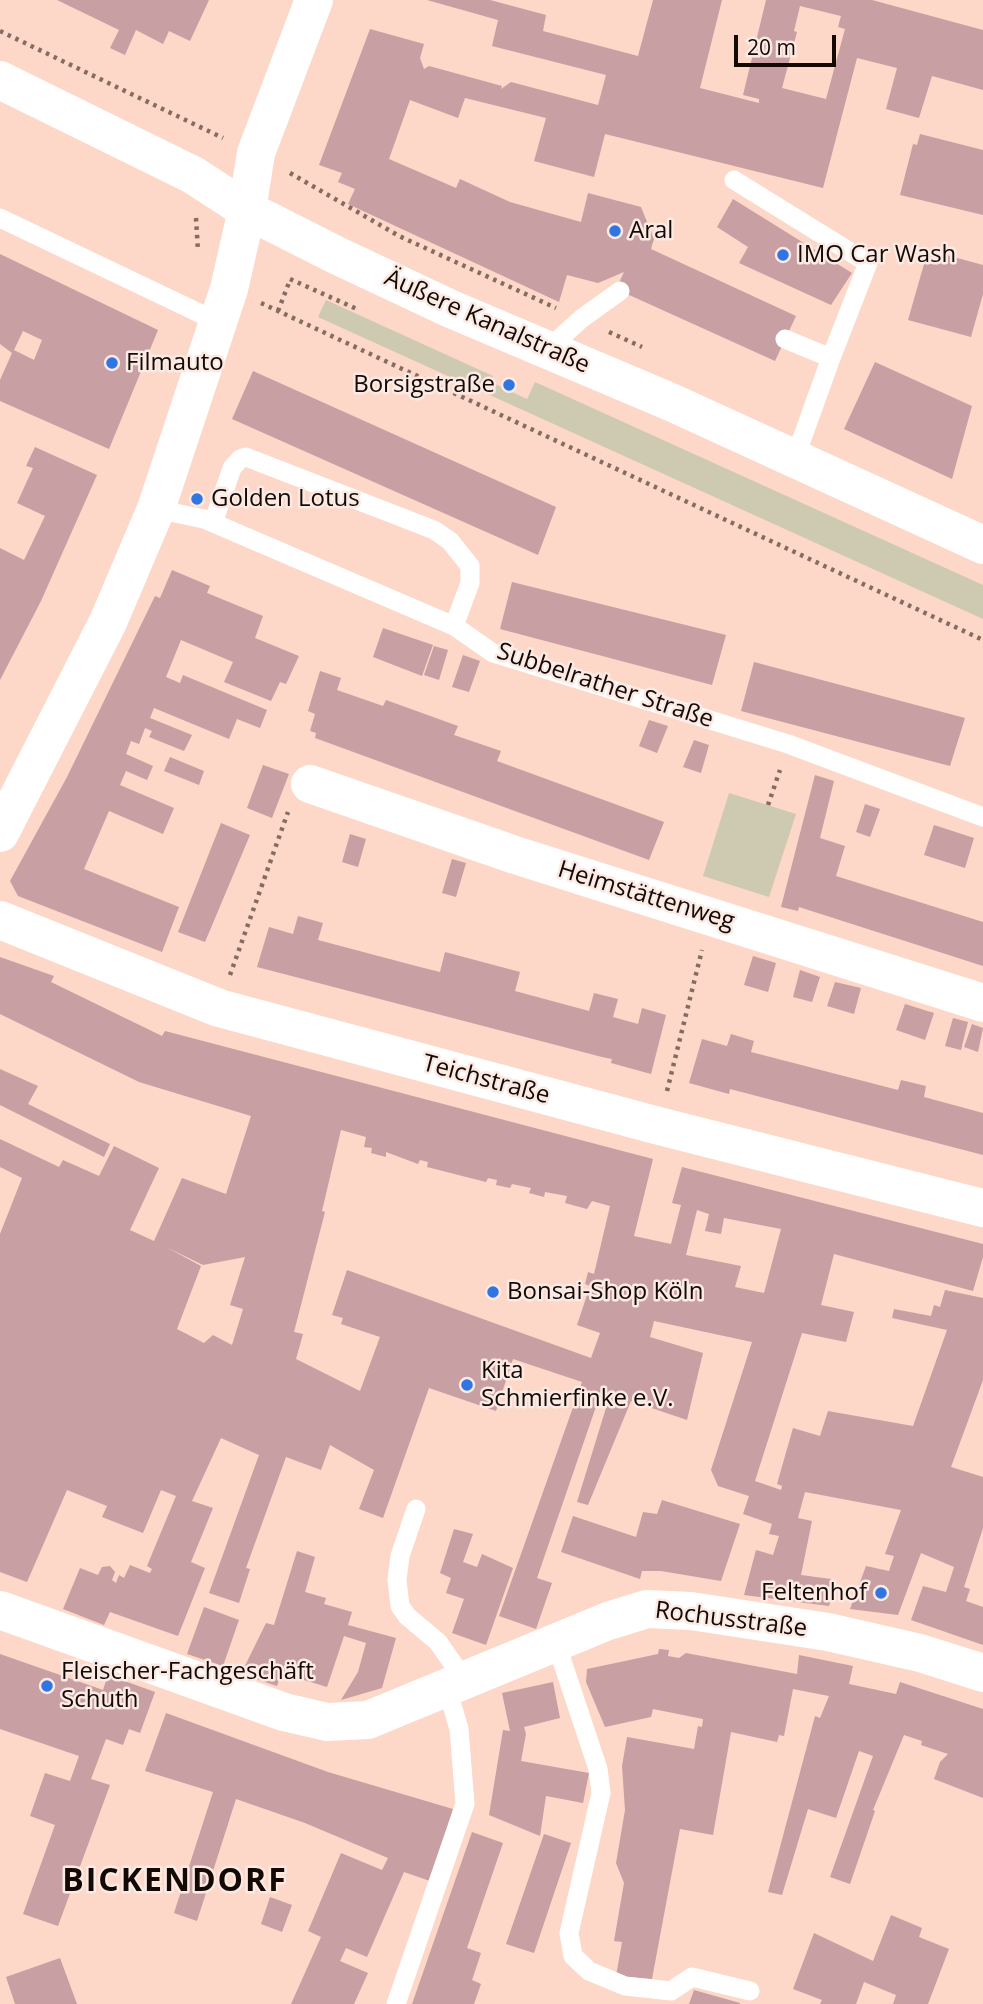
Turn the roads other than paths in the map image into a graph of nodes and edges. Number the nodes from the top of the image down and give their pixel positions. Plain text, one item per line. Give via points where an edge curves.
1 (314, 0) edge
2 (0, 80) edge
3 (734, 180) dead end
4 (247, 210) junction
5 (0, 218) edge
6 (620, 291) dead end
7 (224, 306) junction
8 (785, 339) dead end
9 (547, 350) junction
10 (831, 358) junction
11 (795, 457) junction
12 (156, 509) junction
13 (213, 523) junction
14 (983, 545) edge
15 (454, 626) junction
16 (310, 784) road end
17 (983, 817) edge
18 (0, 833) edge
19 (0, 920) edge
20 (983, 1003) edge
21 (983, 1208) edge
22 (416, 1509) dead end
23 (0, 1610) edge
24 (556, 1643) junction
25 (983, 1673) edge
26 (456, 1685) junction
27 (750, 1992) dead end
28 (396, 2004) edge

1 - 4 street via 256,153
2 - 4 street, Äußere Kanalstraße via 193,175
3 - 10 lane via 868,263
4 - 7 street
4 - 9 street, Äußere Kanalstraße
5 - 7 lane
6 - 9 lane
7 - 12 street
8 - 10 lane
9 - 11 street, Äußere Kanalstraße
10 - 11 lane
11 - 14 street, Äußere Kanalstraße
12 - 13 lane, Subbelrather Straße
12 - 18 street via 108,622
13 - 15 lane, Subbelrather Straße
13 - 15 lane via 232,468 246,457 434,530 459,549 470,566 470,583
15 - 17 lane, Subbelrather Straße via 492,653 788,744
16 - 20 street, Heimstättenweg via 515,855
19 - 21 street, Teichstraße via 219,1008
22 - 26 lane via 400,1556 400,1606 438,1643
23 - 26 street, Rochusstraße via 285,1712 327,1721 368,1720
24 - 25 street, Rochusstraße via 648,1609 691,1611 828,1632
24 - 26 street, Rochusstraße
24 - 27 lane via 598,1769 601,1793 569,1933 573,1956 589,1971 625,1986 671,1991 692,1977
26 - 28 lane via 465,1804

